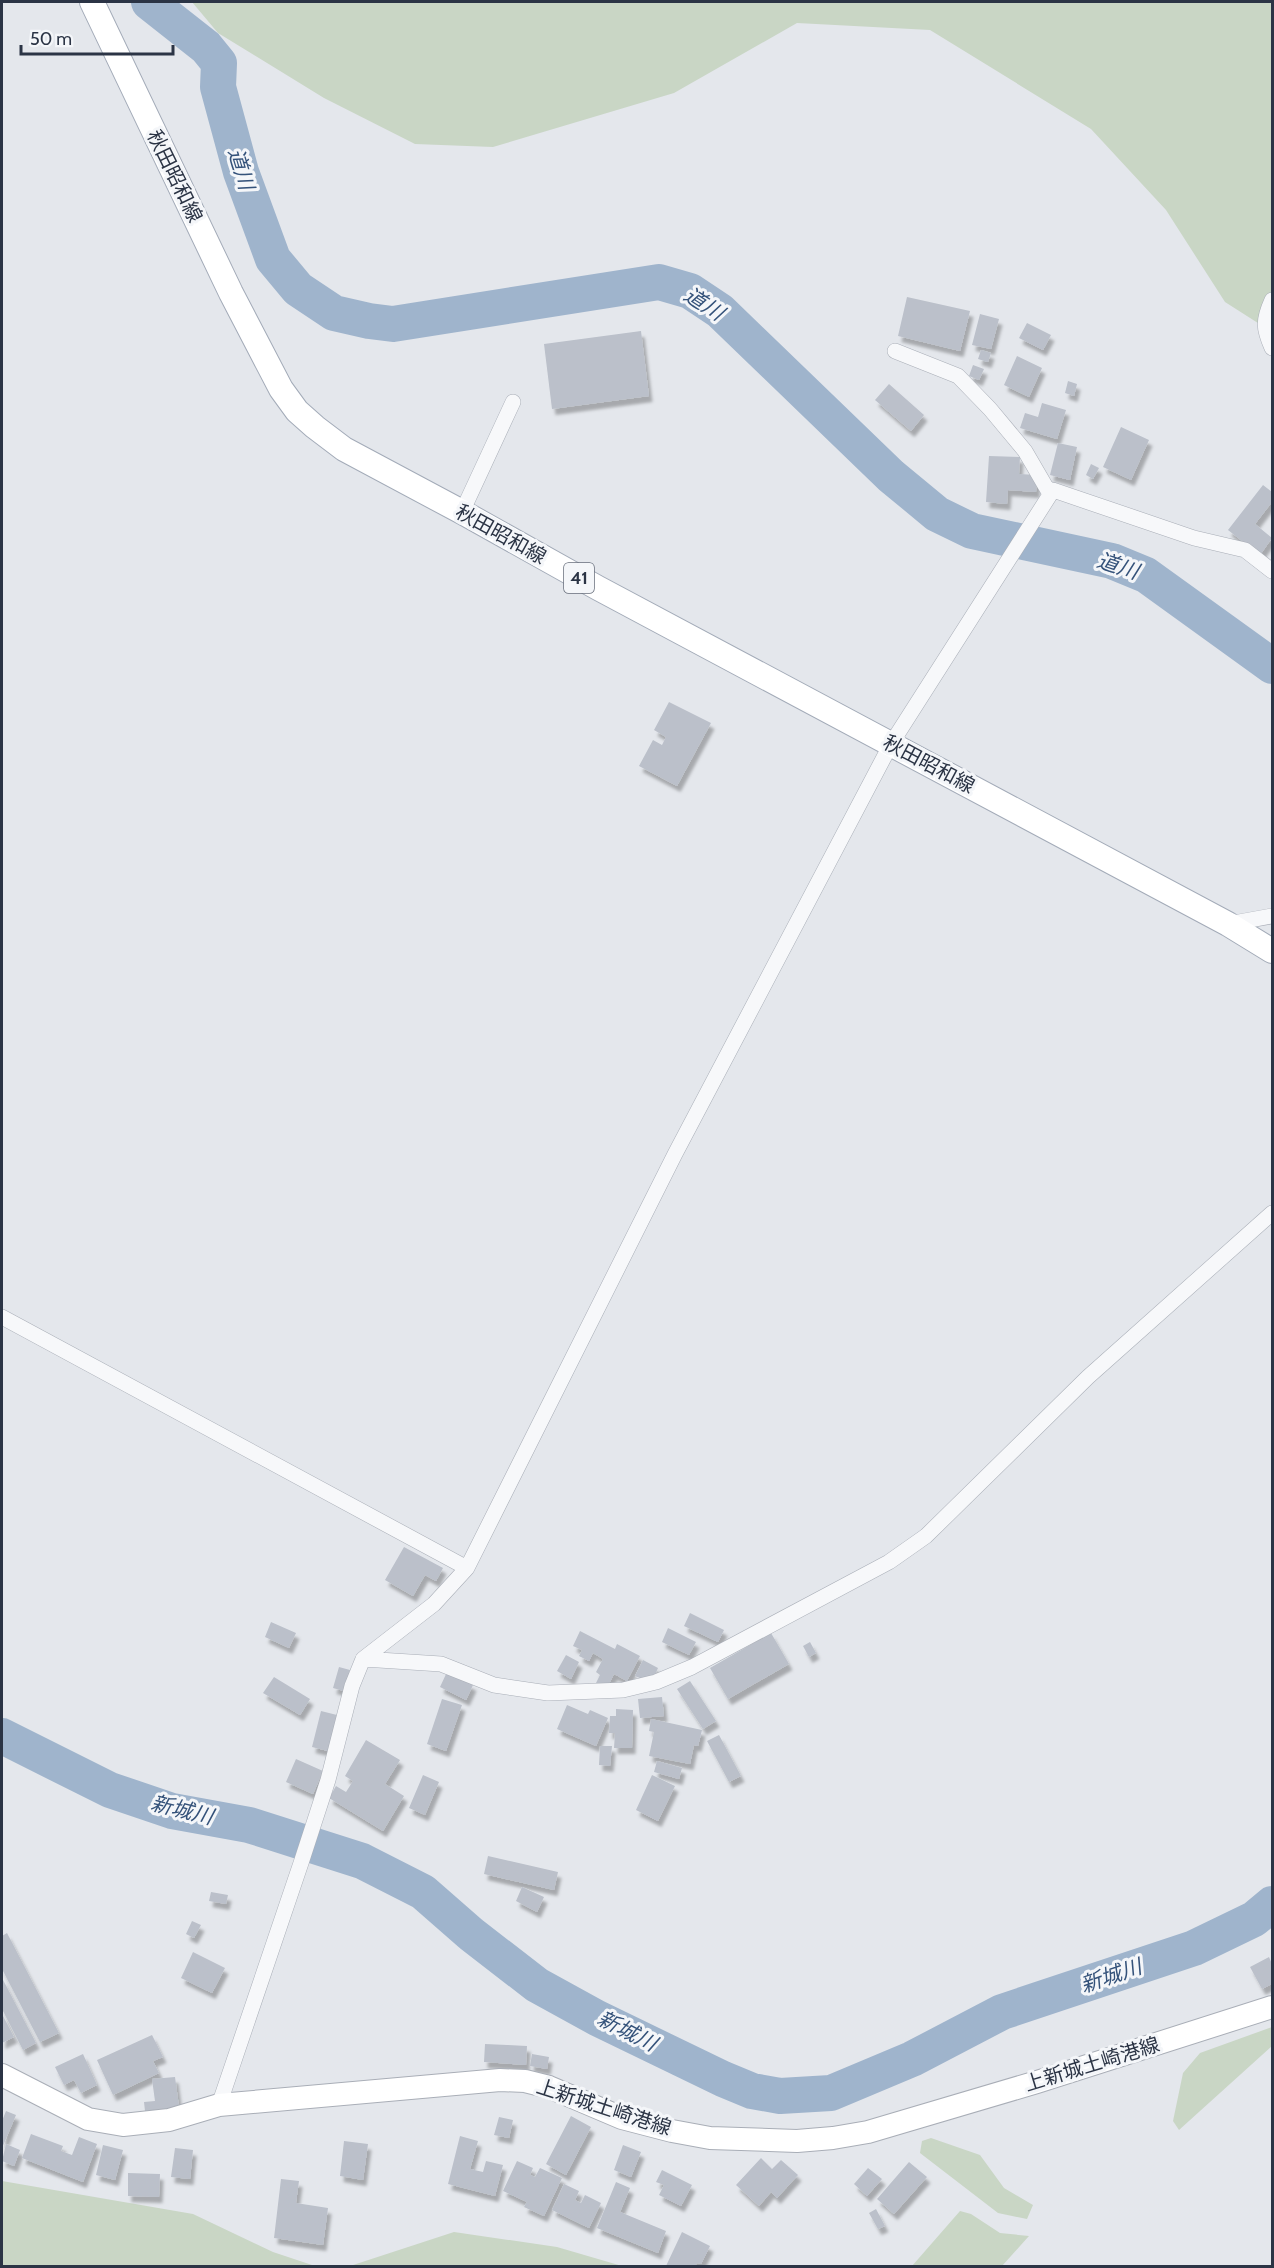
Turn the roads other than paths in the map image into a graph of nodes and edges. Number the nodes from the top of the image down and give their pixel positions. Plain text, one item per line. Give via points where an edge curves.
1 (92, 2) edge
2 (1272, 300) edge
3 (1272, 348) edge
4 (895, 351) dead end
5 (513, 402) dead end
6 (1050, 494) junction
7 (462, 512) junction
8 (1272, 571) edge
9 (891, 744) junction
10 (1272, 916) edge
11 (1228, 924) junction
12 (1272, 951) edge
13 (1272, 1213) edge
14 (2, 1317) edge
15 (467, 1568) junction
16 (363, 1659) junction
17 (1272, 2007) edge
18 (2, 2075) edge
19 (219, 2105) junction

1 - 7 main road, 秋田昭和線 / 41 via 231,293 291,404 344,449
2 - 3 street via 1265,316 1265,333
4 - 6 street via 958,376 1025,451
5 - 7 street
6 - 8 street via 1053,490 1194,538 1245,550
6 - 9 street
7 - 9 main road, 秋田昭和線 / 41
9 - 11 main road, 秋田昭和線 / 41
9 - 15 street via 675,1154
10 - 11 street
11 - 12 main road, 秋田昭和線 / 41
13 - 16 street via 1088,1377 926,1536 889,1562 692,1667 656,1682 622,1690 548,1693 494,1685 441,1664
14 - 15 street
15 - 16 street via 434,1604
16 - 19 street via 352,1686 328,1780
17 - 19 main road, 上新城土崎港線 via 1037,2082 868,2132 833,2138 710,2138 672,2131 622,2118 525,2081
18 - 19 main road, 上新城土崎港線 via 88,2119 123,2125 169,2120

